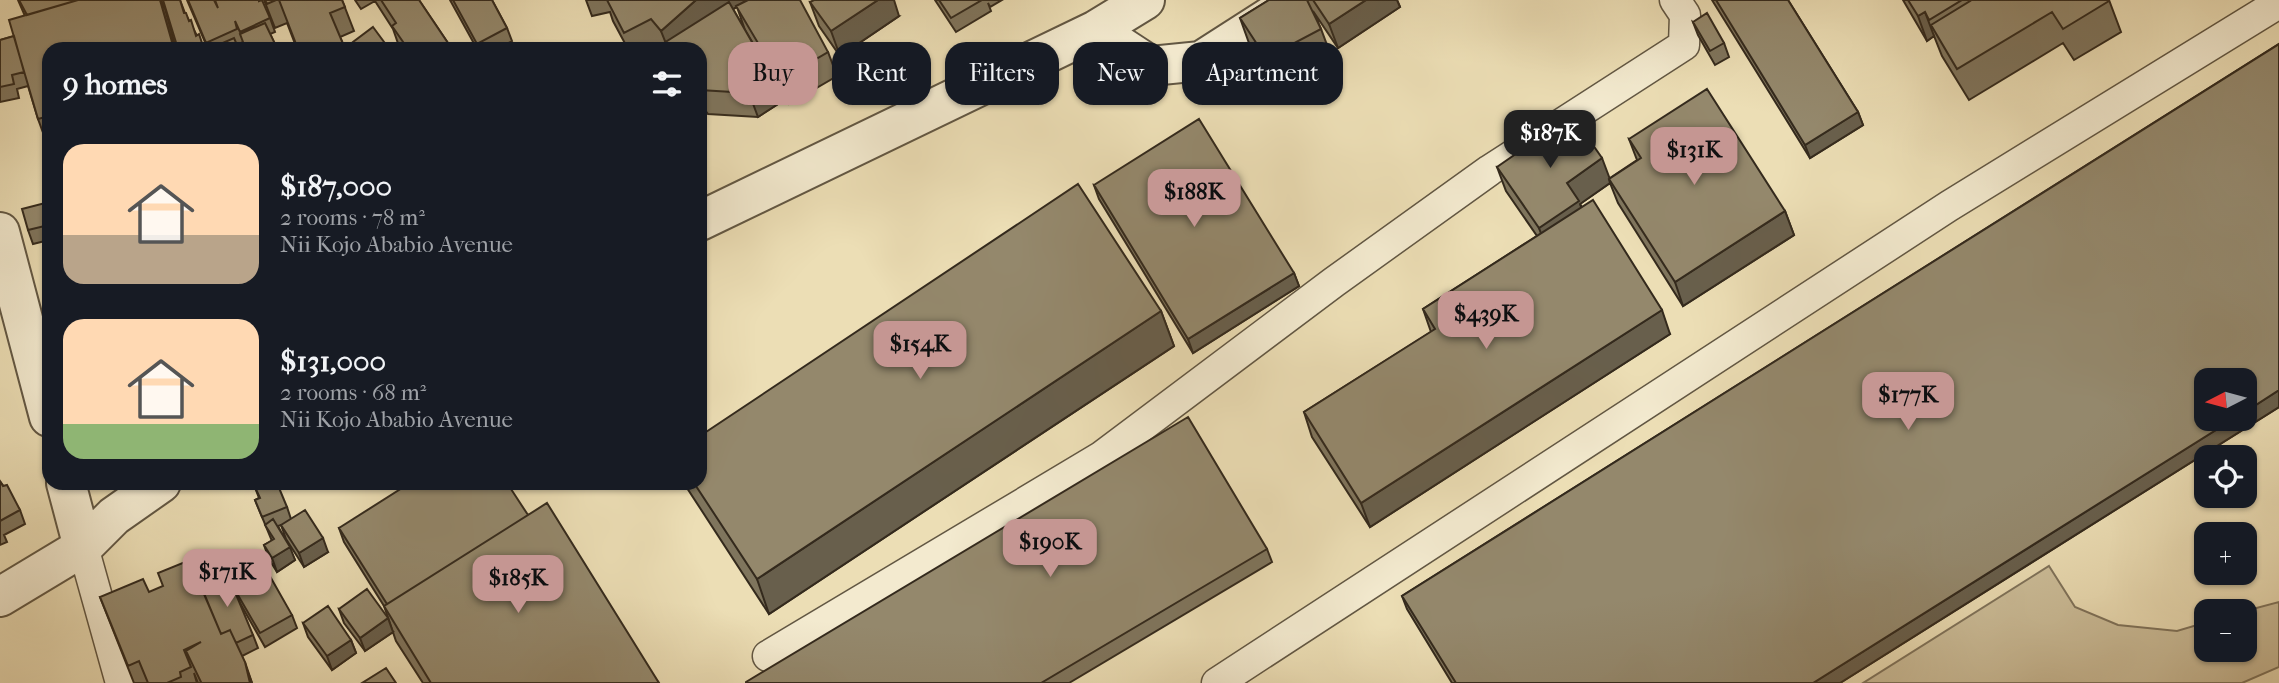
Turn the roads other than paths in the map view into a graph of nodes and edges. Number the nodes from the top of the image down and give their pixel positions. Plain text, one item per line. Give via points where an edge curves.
1 (1145, 0) edge
2 (1296, 0) edge
3 (1675, 0) edge
4 (2279, 3) edge
5 (1096, 30) junction
6 (707, 217) edge
7 (0, 232) edge
8 (42, 391) edge
9 (68, 490) edge
10 (151, 490) edge
11 (83, 547) junction
12 (0, 597) edge
13 (768, 656) dead end
14 (121, 683) edge
15 (1217, 683) edge

1 - 5 street
2 - 5 street via 1201,61 1151,66
3 - 13 lane via 1685,15 1684,45 1478,178 1101,457
4 - 15 lane via 1949,206
5 - 6 street
7 - 8 street
9 - 11 street
10 - 11 street via 114,516
11 - 12 street
11 - 14 lane

